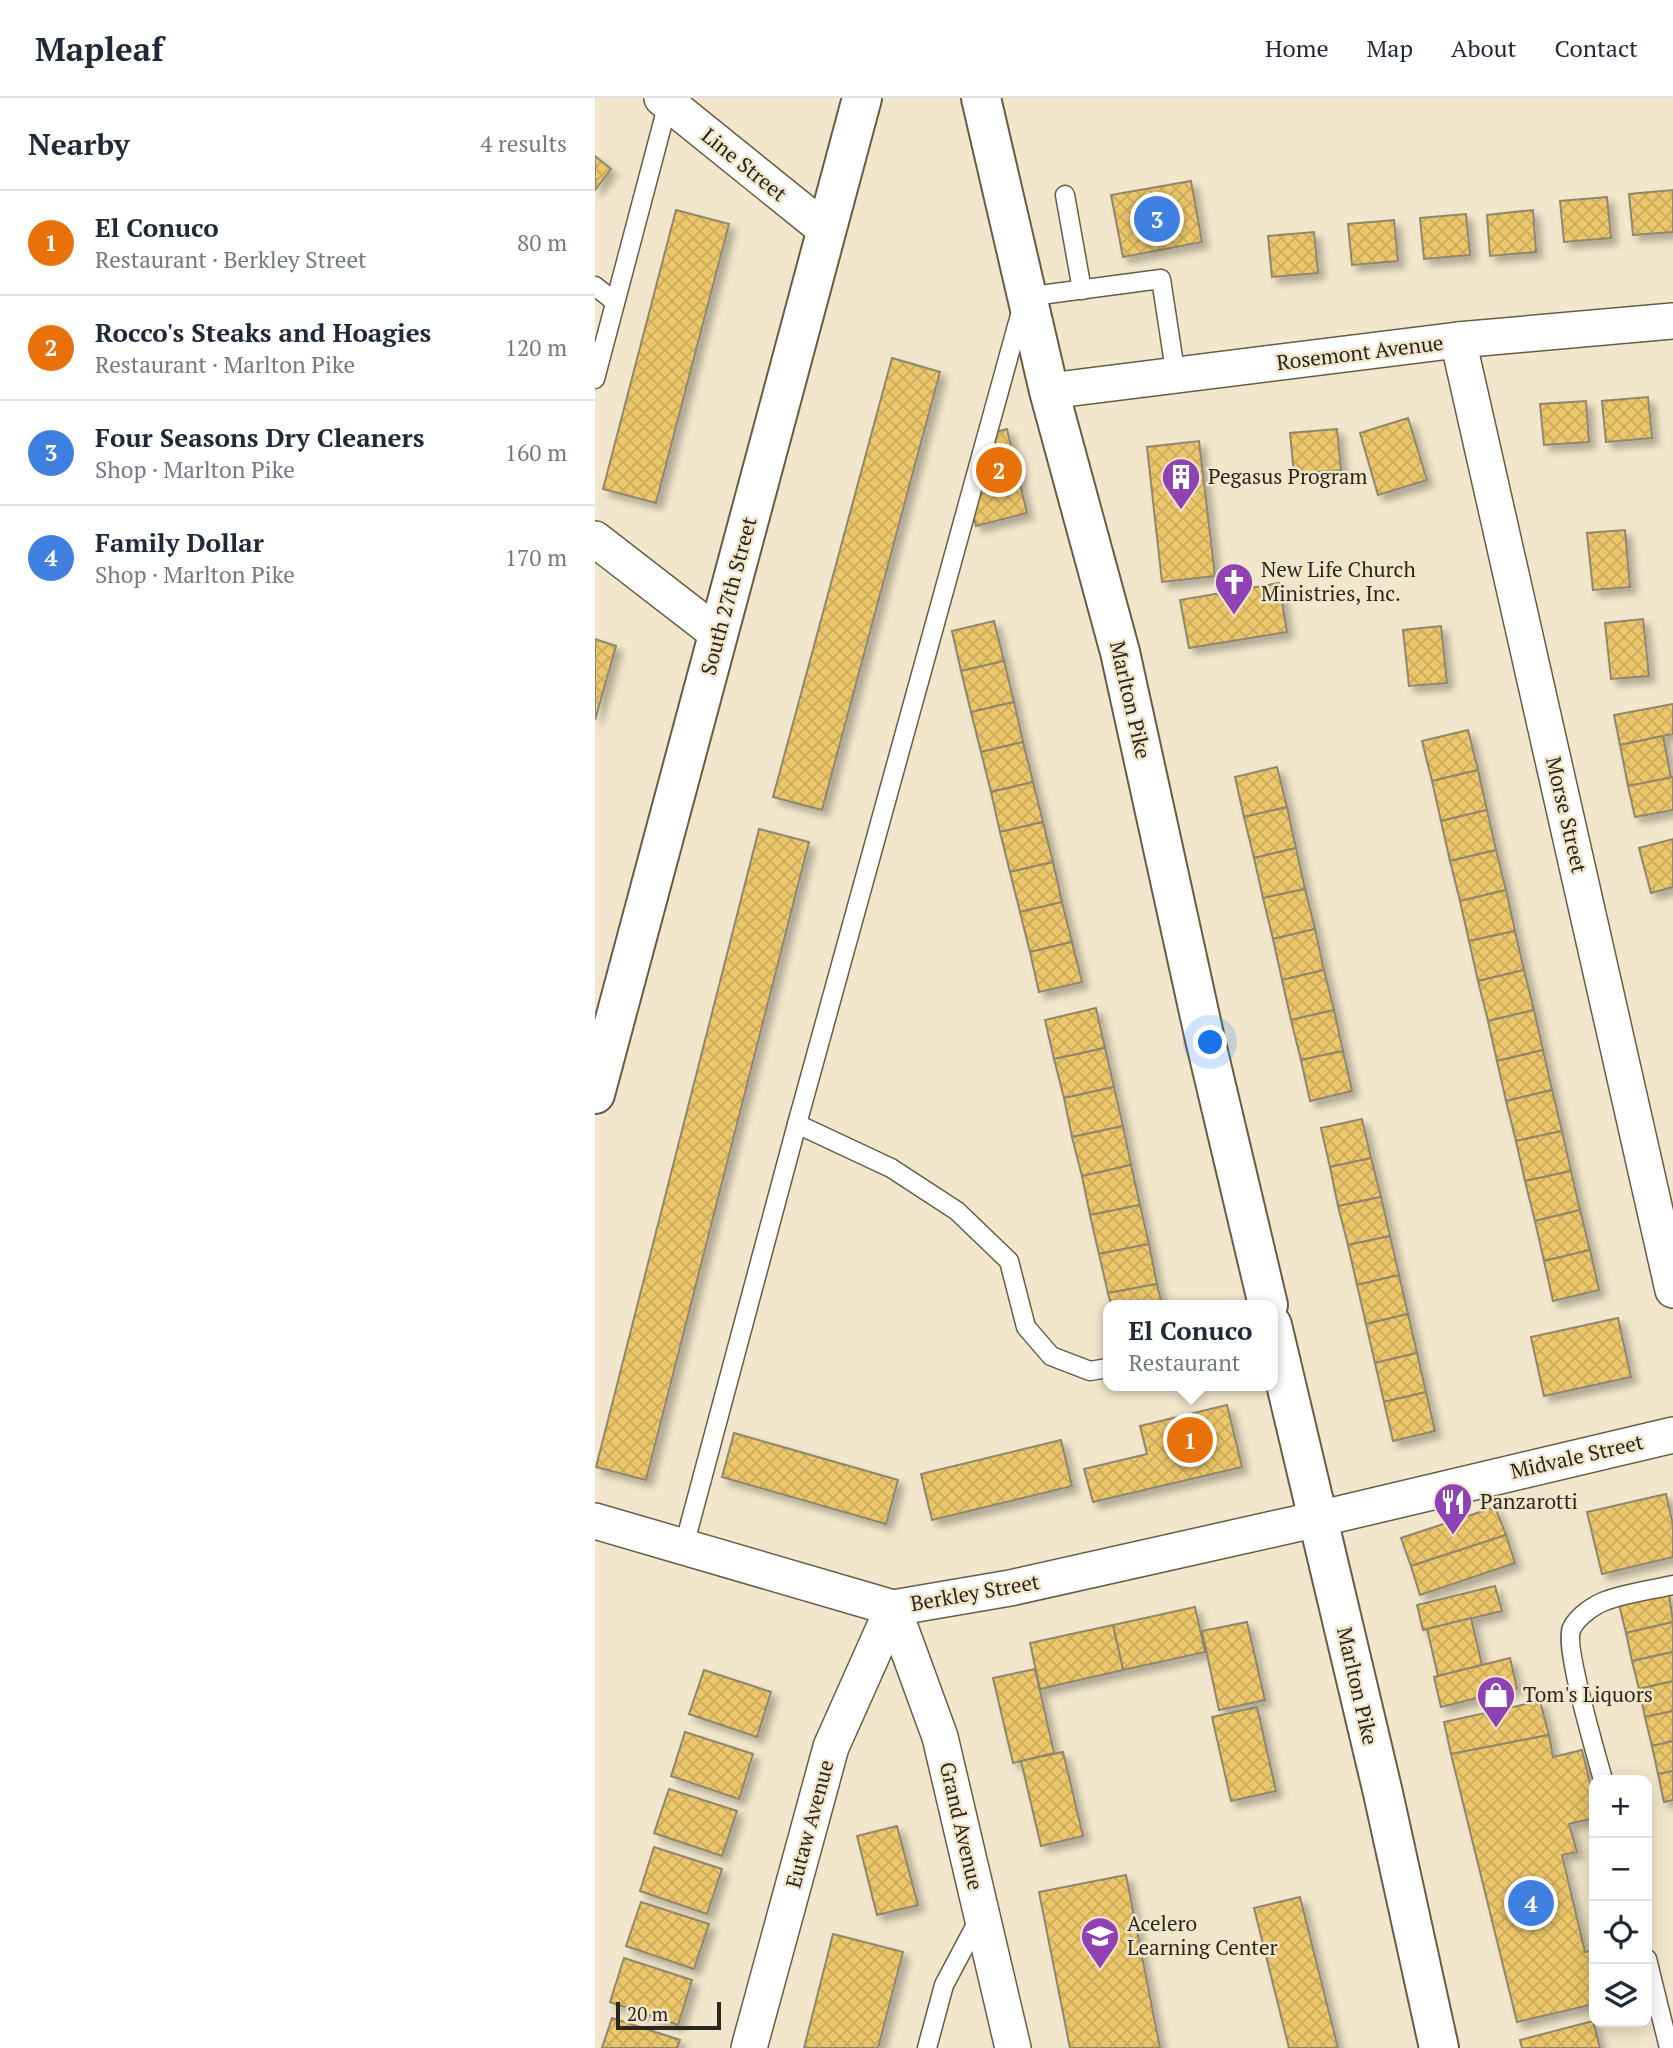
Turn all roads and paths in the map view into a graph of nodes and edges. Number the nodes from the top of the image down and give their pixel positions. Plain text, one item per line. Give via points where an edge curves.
1 (862, 98) edge
2 (981, 98) edge
3 (665, 100) edge
4 (1065, 195) dead end
5 (827, 231) junction
6 (595, 286) edge
7 (1082, 290) junction
8 (1025, 297) junction
9 (615, 302) junction
10 (1673, 321) edge
11 (1458, 340) junction
12 (1176, 377) junction
13 (595, 379) edge
14 (1048, 391) junction
15 (595, 539) edge
16 (719, 635) junction
17 (596, 1083) edge
18 (797, 1124) junction
19 (1673, 1290) edge
20 (1266, 1300) edge
21 (1278, 1349) edge
22 (1103, 1369) edge
23 (1673, 1435) edge
24 (1318, 1519) junction
25 (595, 1521) edge
26 (684, 1546) junction
27 (1673, 1585) edge
28 (893, 1608) junction
29 (1602, 1775) edge
30 (982, 1912) junction
31 (1648, 1964) edge
32 (749, 2048) edge
33 (927, 2048) edge
34 (1013, 2048) edge
35 (1439, 2048) edge
36 (1669, 2048) edge

1 - 5 main road, South 27th Street
2 - 8 main road, Marlton Pike
3 - 5 street, Line Street
3 - 9 lane
4 - 7 lane
5 - 16 main road, South 27th Street
6 - 9 lane
7 - 8 lane
7 - 12 lane via 1161,279
8 - 14 main road, Marlton Pike
8 - 18 lane
9 - 13 lane
10 - 11 street, Rosemont Avenue
11 - 12 street, Rosemont Avenue
11 - 19 street, Morse Street
12 - 14 street, Rosemont Avenue
14 - 20 main road, Marlton Pike via 1119,652
15 - 16 street
16 - 17 main road, South 27th Street
18 - 22 lane via 891,1168 957,1211 1009,1261 1026,1327 1051,1356 1090,1371
18 - 26 lane
21 - 24 main road, Marlton Pike
23 - 24 street, Midvale Street
24 - 28 street, Berkley Street via 1010,1588
24 - 35 main road, Marlton Pike
25 - 26 street, Berkley Street
26 - 28 street, Berkley Street
27 - 29 lane via 1604,1601 1571,1630 1573,1657
28 - 30 street, Grand Avenue via 940,1737
28 - 32 street, Eutaw Avenue via 831,1747
30 - 33 lane via 944,1985
30 - 34 street, Grand Avenue
31 - 36 lane

